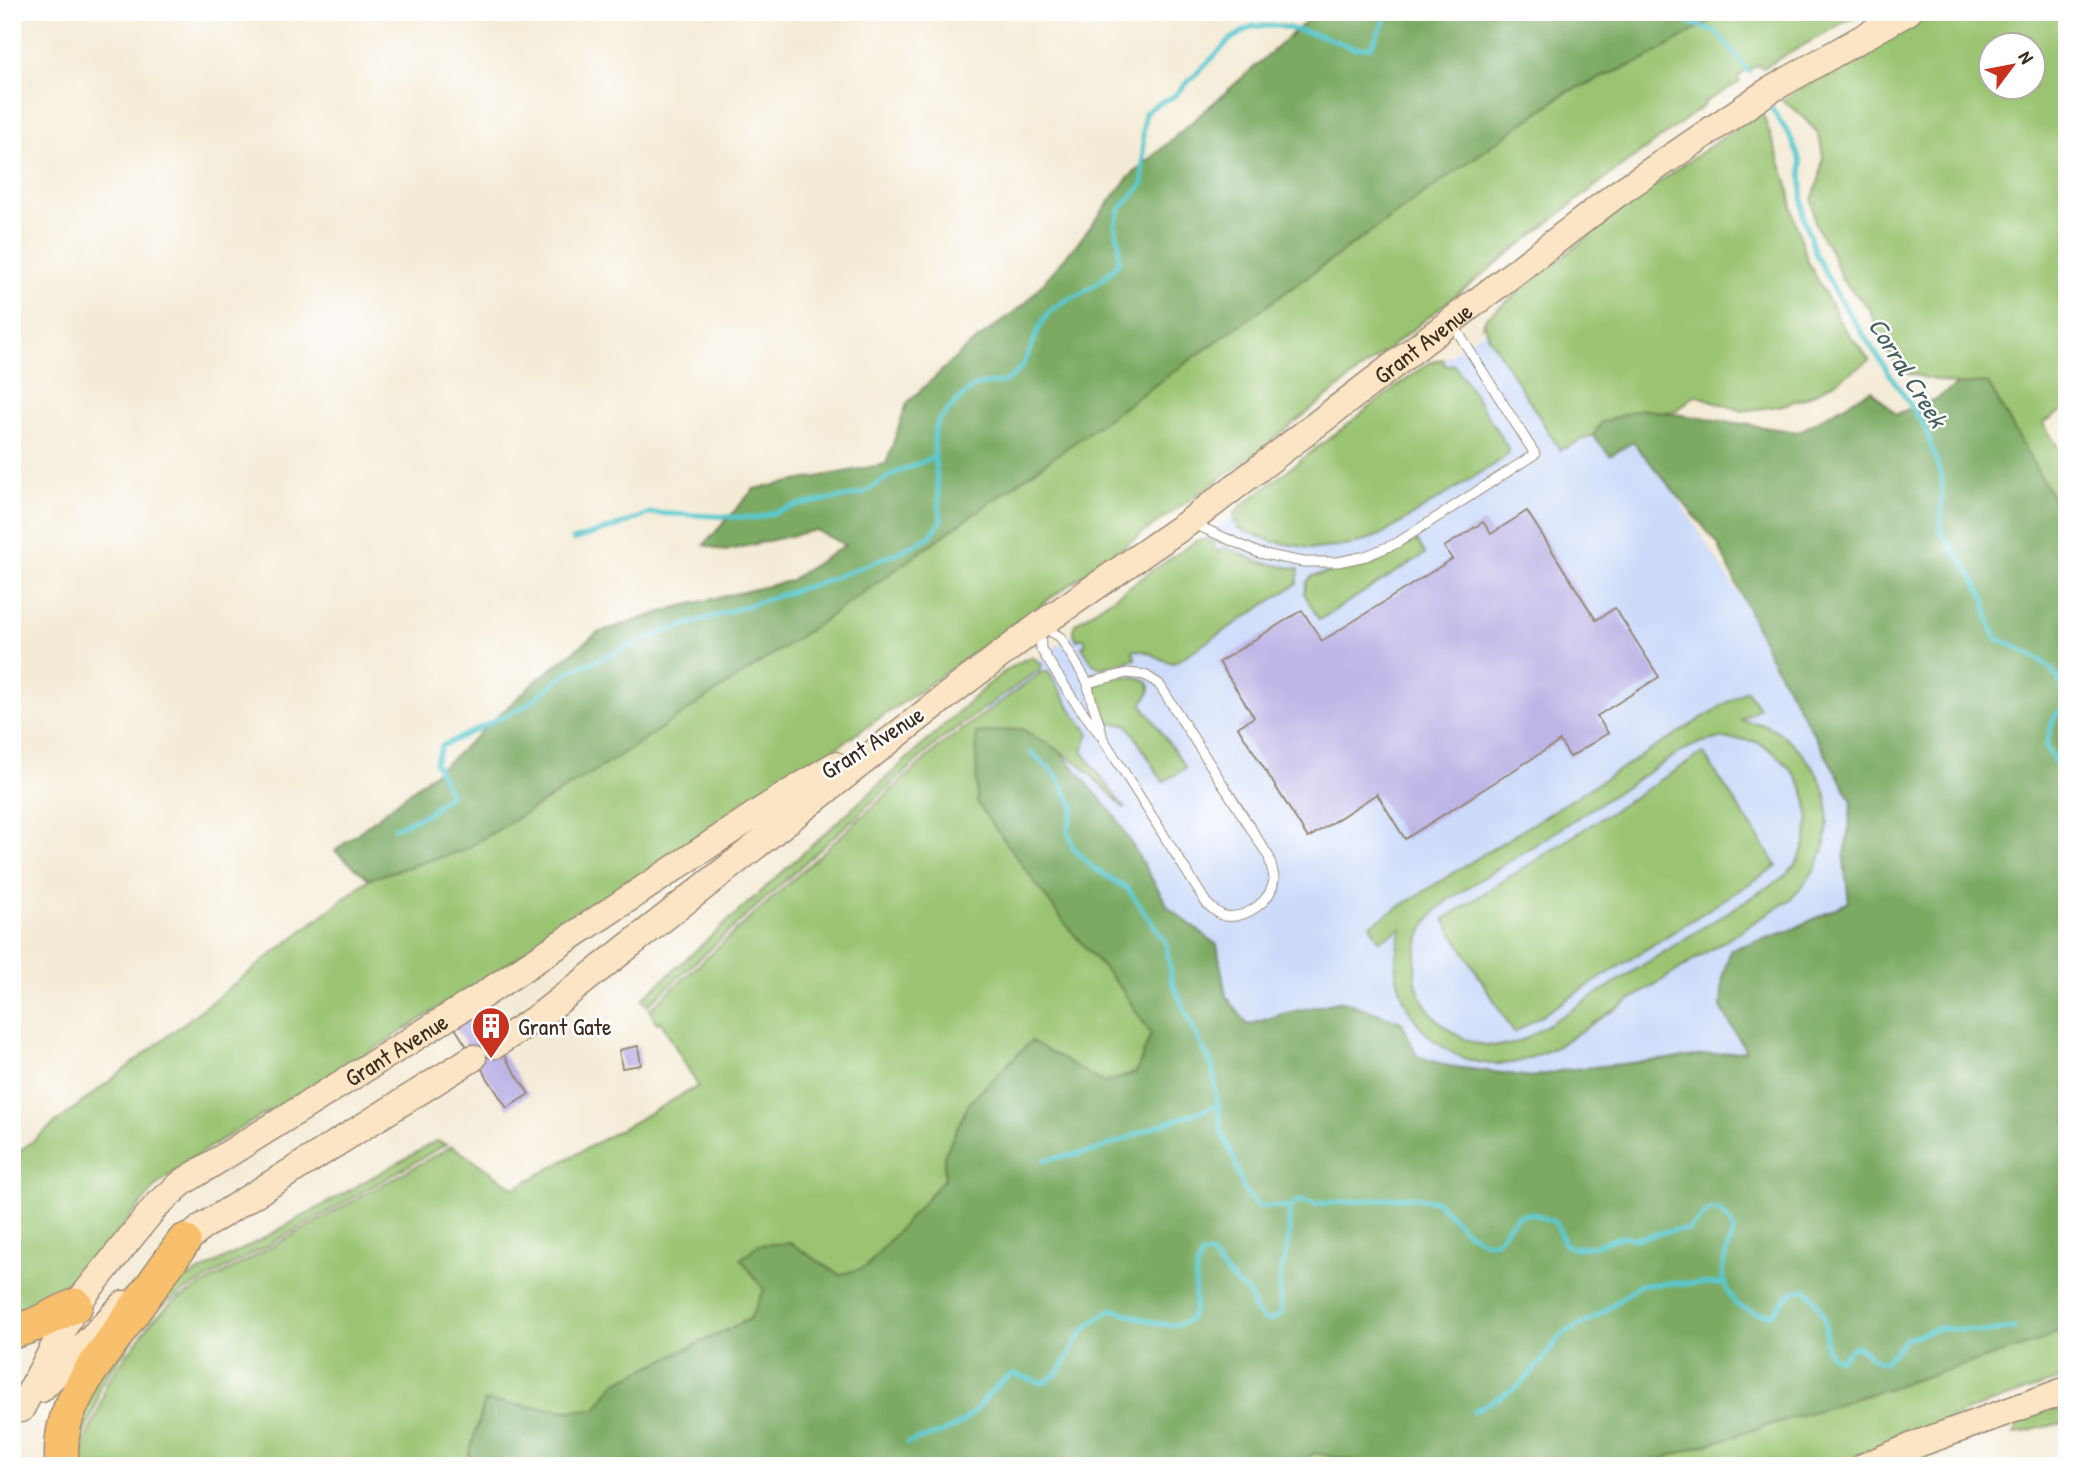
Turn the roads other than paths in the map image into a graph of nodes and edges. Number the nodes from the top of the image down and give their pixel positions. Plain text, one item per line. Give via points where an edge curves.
1 (1908, 12) edge
2 (1451, 322) junction
3 (1189, 522) junction
4 (1040, 625) junction
5 (1088, 683) junction
6 (949, 694) junction
7 (1102, 737) junction
8 (495, 1045) dead end
9 (473, 1058) dead end
10 (184, 1241) junction
11 (76, 1305) junction
12 (12, 1332) edge
13 (2067, 1390) edge
14 (16, 1414) edge
15 (62, 1466) edge
16 (1865, 1466) edge

1 - 2 main road, Grant Avenue via 1738,111 1617,194
2 - 3 main road, Grant Avenue
2 - 3 lane via 1535,454 1398,543 1338,562 1303,562 1259,553
3 - 4 main road, Grant Avenue
4 - 5 lane via 1060,637
4 - 6 main road, Grant Avenue
4 - 7 lane via 1041,649
5 - 7 lane
5 - 7 lane via 1127,673 1145,675 1159,684 1269,858 1274,878 1259,906 1223,916 1207,904
6 - 8 main road, Grant Avenue via 541,1014
6 - 11 main road, Grant Avenue via 765,808 477,999 183,1182 156,1206
9 - 10 main road, Grant Avenue
10 - 14 main road, Grant Avenue
10 - 15 highway via 79,1389 66,1416
11 - 12 highway
11 - 14 main road, Grant Avenue
13 - 16 main road

